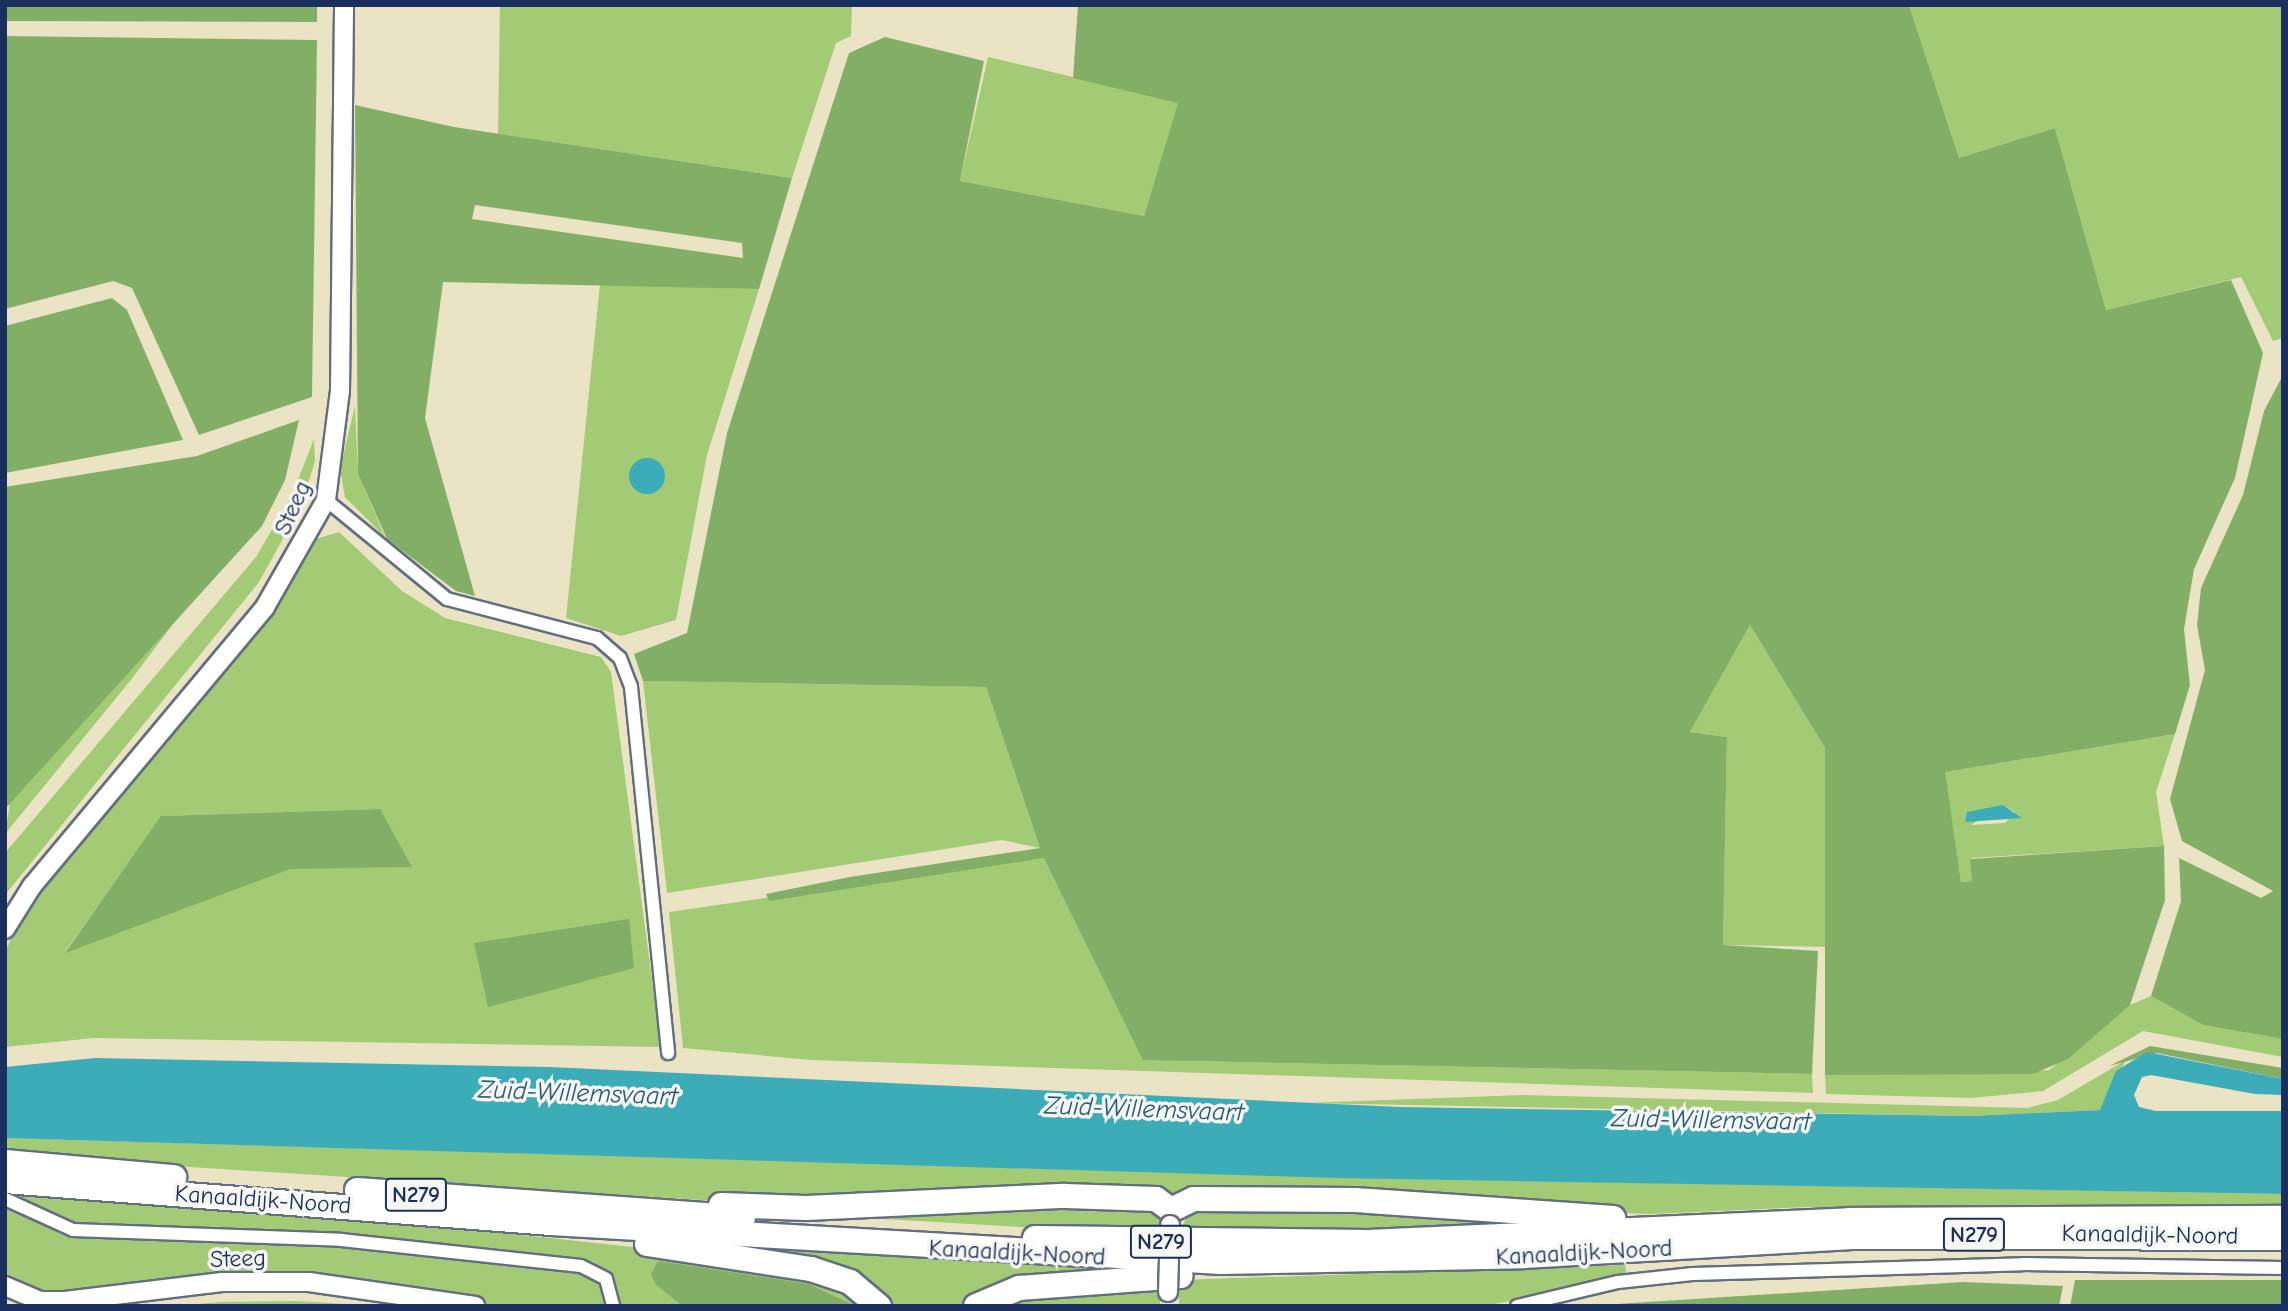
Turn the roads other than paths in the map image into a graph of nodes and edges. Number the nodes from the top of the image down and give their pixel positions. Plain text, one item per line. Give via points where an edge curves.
1 (344, 5) edge
2 (326, 500) junction
3 (5, 929) edge
4 (668, 1053) dead end
5 (5, 1162) edge
6 (5, 1181) edge
7 (5, 1199) edge
8 (605, 1208) junction
9 (1170, 1217) junction
10 (2283, 1218) edge
11 (551, 1223) junction
12 (1718, 1227) junction
13 (2283, 1238) edge
14 (1323, 1262) junction
15 (2283, 1268) edge
16 (5, 1286) edge
17 (1168, 1299) edge
18 (475, 1306) edge
19 (613, 1306) edge
20 (879, 1306) edge
21 (976, 1306) edge
22 (1517, 1306) edge

1 - 2 street, Steeg via 340,391
2 - 3 street, Steeg via 265,607 32,886
2 - 4 street via 447,599 597,638 620,658 631,687
5 - 8 highway, Kanaaldijk-Noord / N279
6 - 11 highway, Kanaaldijk-Noord / N279
7 - 19 street, Kanaaldijk-Noord via 73,1230 341,1240 581,1266 606,1279
8 - 9 highway, N279 via 806,1208 1037,1196 1146,1198
8 - 12 highway, Kanaaldijk-Noord / N279 via 1192,1243 1381,1242
9 - 12 highway, N279 via 1194,1199 1355,1200
9 - 17 street, bridge
10 - 12 highway, Kanaaldijk-Noord / N279 via 1956,1217
11 - 14 highway, Kanaaldijk-Noord / N279 via 1073,1257
11 - 20 highway, N279 via 590,1236 811,1269 850,1282
13 - 14 highway, Kanaaldijk-Noord / N279 via 1852,1237
14 - 21 highway, N279 via 1287,1270 1037,1285
15 - 22 street, Kanaaldijk-Noord via 2023,1264 1693,1274 1618,1282
16 - 18 street, Steeg via 41,1301 65,1301 222,1282 309,1282

